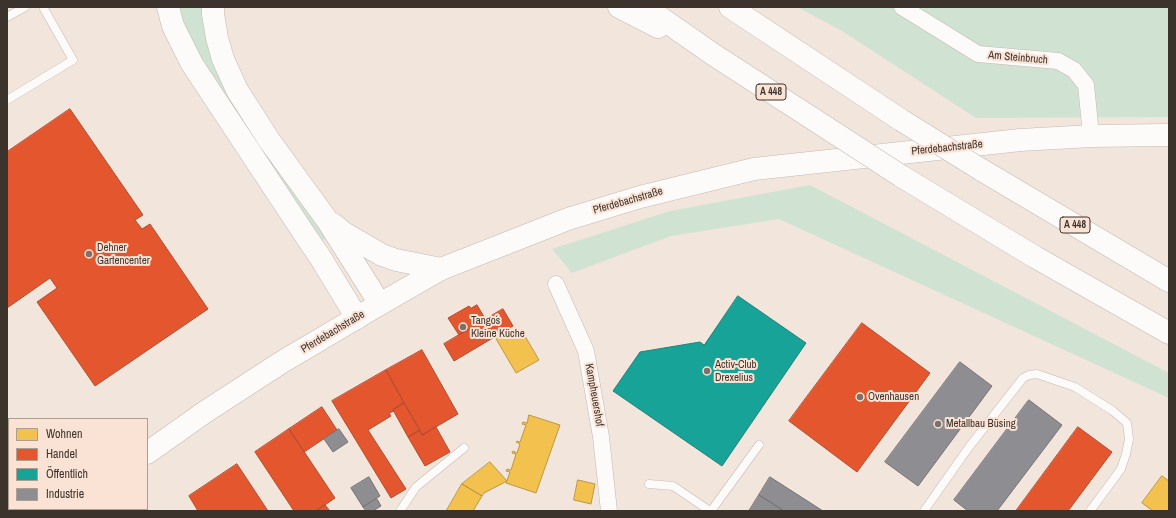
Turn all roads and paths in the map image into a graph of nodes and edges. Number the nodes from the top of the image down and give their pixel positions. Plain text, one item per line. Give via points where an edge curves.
1 (25, 7) edge
2 (43, 7) edge
3 (168, 7) edge
4 (213, 7) edge
5 (619, 7) edge
6 (645, 7) edge
7 (730, 7) edge
8 (902, 7) edge
9 (7, 17) edge
10 (714, 55) junction
11 (7, 100) edge
12 (1169, 135) edge
13 (1092, 136) junction
14 (327, 220) junction
15 (441, 269) junction
16 (1169, 280) edge
17 (556, 284) dead end
18 (380, 304) junction
19 (357, 318) junction
20 (1169, 333) edge
21 (759, 445) dead end
22 (464, 448) dead end
23 (148, 452) edge
24 (649, 484) dead end
25 (400, 511) edge
26 (609, 511) edge
27 (710, 511) edge
28 (924, 511) edge
29 (1090, 511) edge

1 - 9 lane
2 - 11 lane via 73,60
3 - 19 main road via 173,26 192,64 320,257
4 - 14 main road via 223,59 237,90 269,140
5 - 10 main road
6 - 10 main road, A 448
7 - 16 main road, A 448, bridge via 901,120
8 - 13 street, Am Steinbruch via 978,54 1058,61 1074,70 1086,85
10 - 20 main road, A 448, bridge via 901,176 1035,257
12 - 13 main road, Pferdebachstraße
13 - 15 main road, Pferdebachstraße via 1020,140 754,169 640,197 568,219
14 - 15 main road via 382,255
14 - 18 main road
15 - 18 main road, Pferdebachstraße
17 - 26 street, Kampheuershof via 586,351 601,437
18 - 19 main road, Pferdebachstraße
19 - 23 main road, Pferdebachstraße via 282,362
21 - 27 lane
22 - 25 lane via 416,487
24 - 27 lane via 673,486
28 - 29 lane via 969,447 1023,378 1037,374 1075,387 1127,423 1129,439 1121,469

